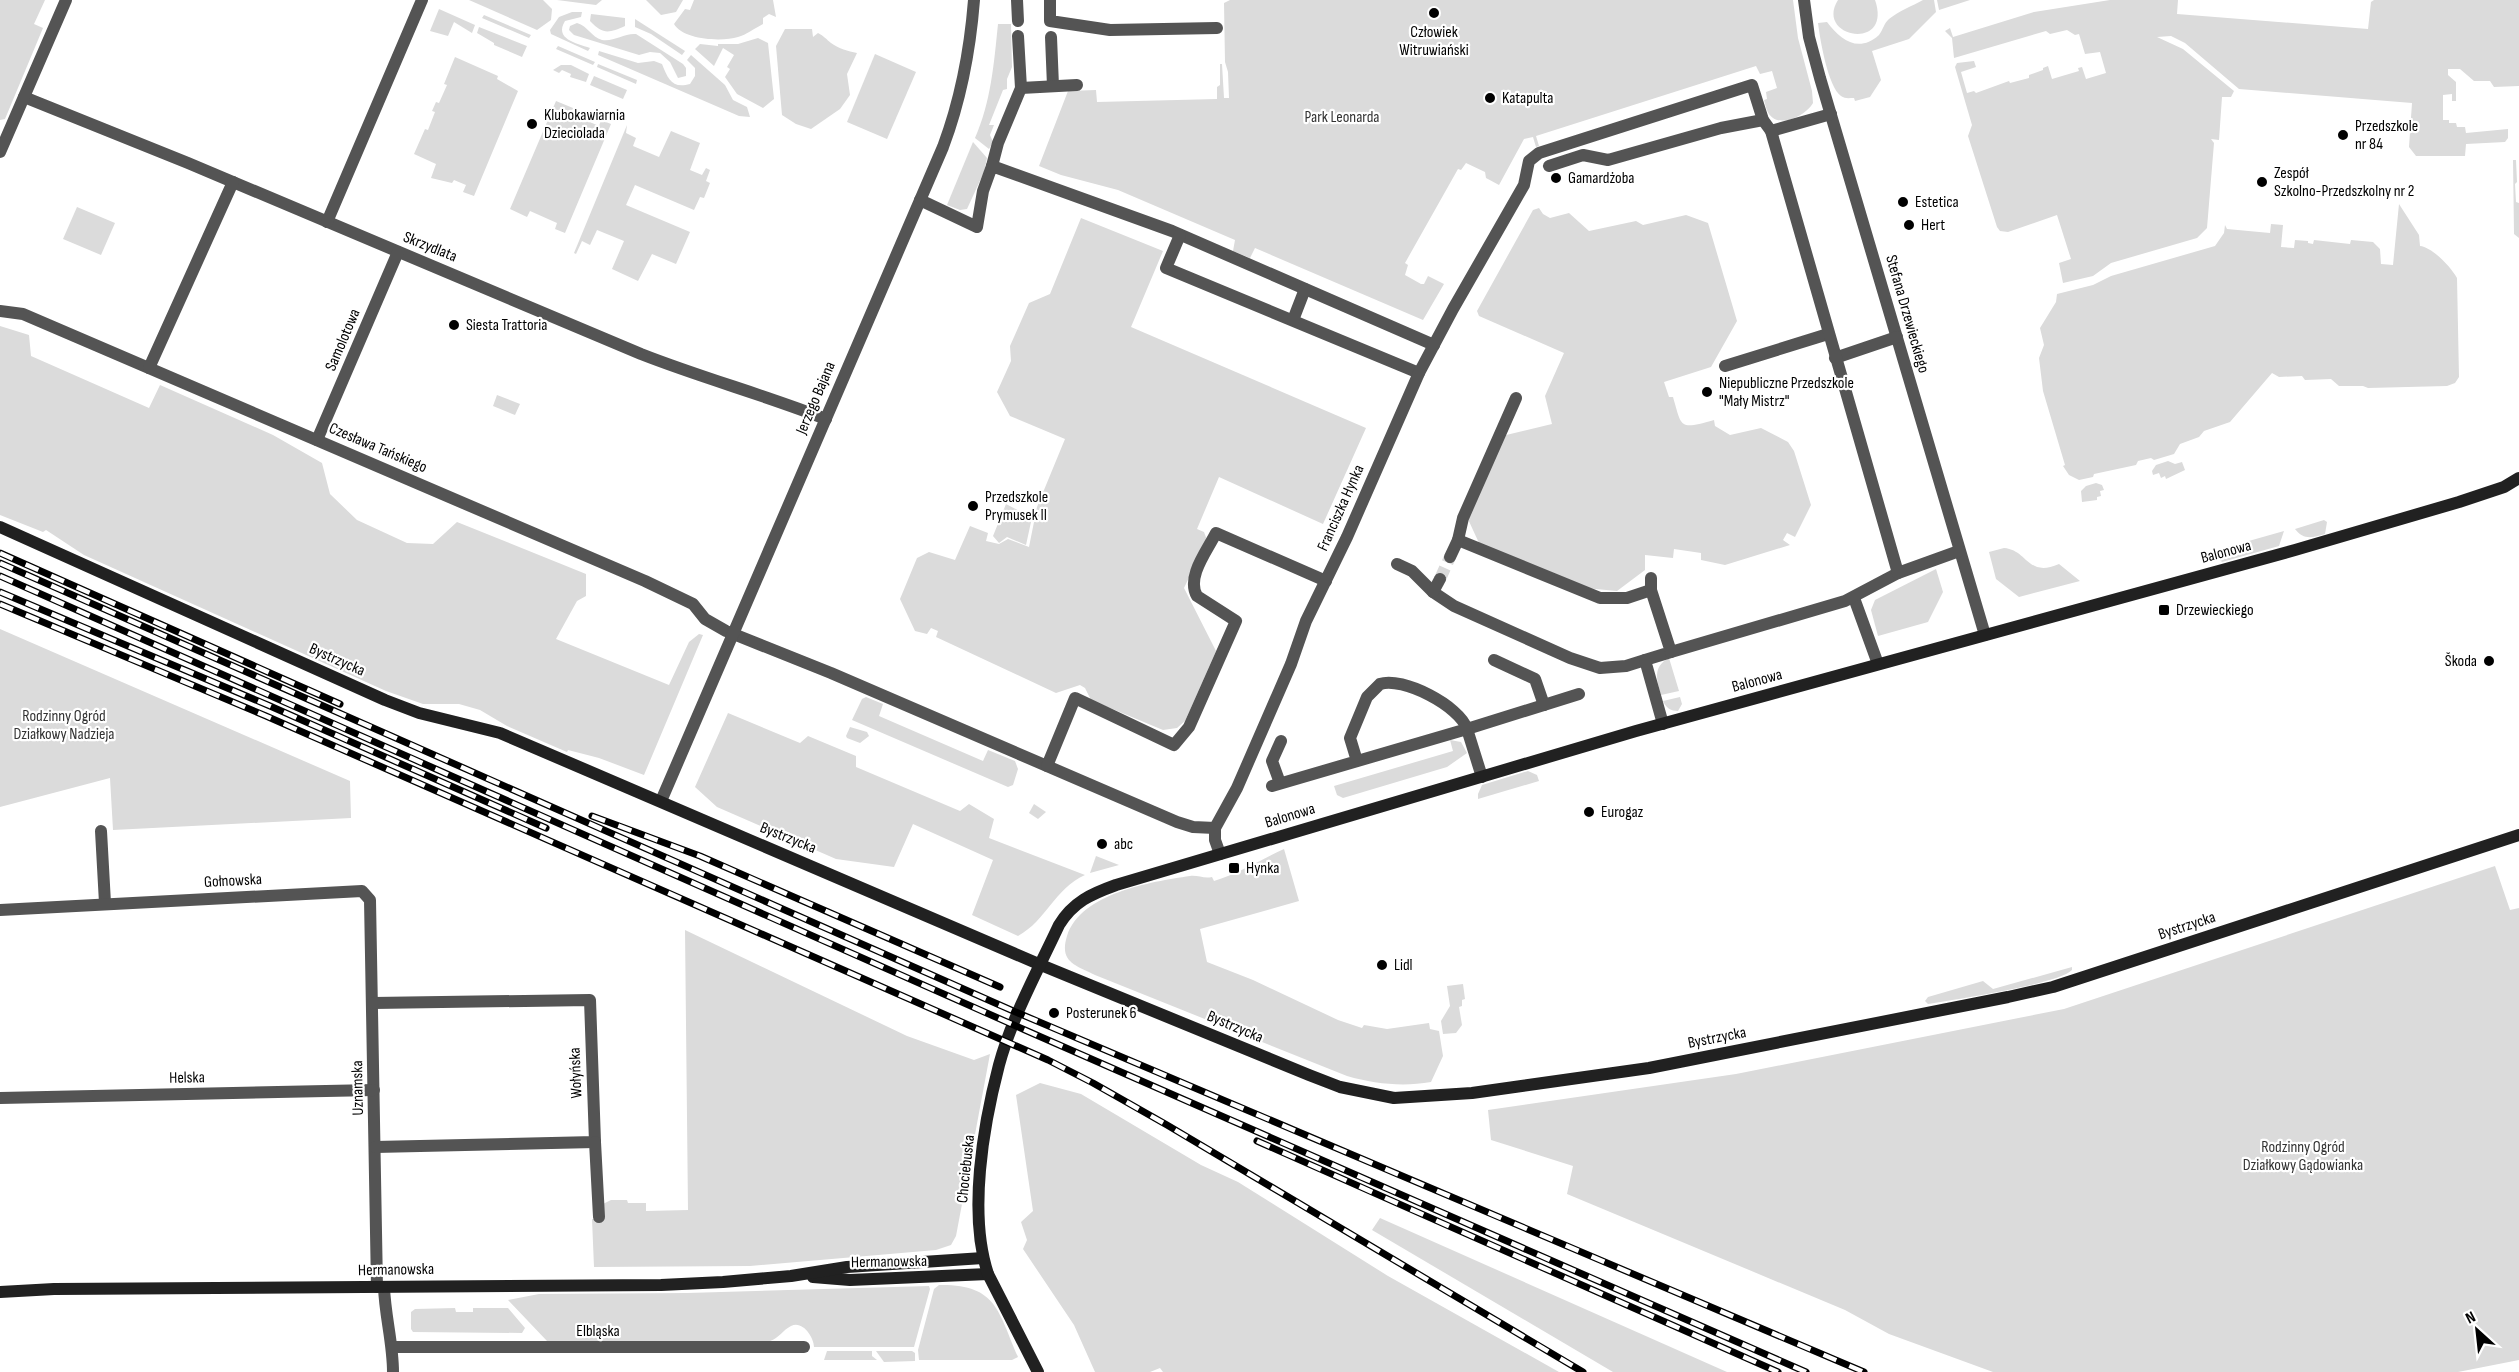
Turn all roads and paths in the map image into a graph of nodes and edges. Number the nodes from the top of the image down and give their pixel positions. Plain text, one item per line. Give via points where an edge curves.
1 (66, 0) edge
2 (422, 0) edge
3 (975, 0) edge
4 (1017, 0) edge
5 (1050, 0) edge
6 (1804, 1) edge
7 (1018, 21) dead end
8 (1217, 28) dead end
9 (1018, 36) dead end
10 (1052, 37) dead end
11 (1077, 85) dead end
12 (1053, 86) junction
13 (1021, 88) junction
14 (24, 97) junction
15 (1831, 114) junction
16 (1763, 120) junction
17 (1770, 131) junction
18 (1559, 146) junction
19 (0, 152) edge
20 (1564, 161) junction
21 (992, 166) junction
22 (1549, 166) dead end
23 (233, 182) junction
24 (920, 200) junction
25 (327, 222) junction
26 (1180, 235) junction
27 (398, 252) junction
28 (1305, 289) junction
29 (0, 311) edge
30 (1293, 320) junction
31 (1828, 334) junction
32 (1897, 338) junction
33 (1434, 345) junction
34 (1835, 358) junction
35 (1725, 366) dead end
36 (149, 368) junction
37 (1419, 373) junction
38 (1516, 398) dead end
39 (826, 419) junction
40 (317, 440) junction
41 (2519, 478) edge
42 (0, 527) edge
43 (1458, 540) junction
44 (1959, 551) junction
45 (1450, 557) tunnel mouth
46 (1397, 564) dead end
47 (1898, 573) junction
48 (1440, 579) tunnel mouth
49 (1326, 581) junction
50 (1433, 592) junction
51 (1854, 598) junction
52 (733, 634) junction
53 (1985, 635) junction
54 (1671, 652) junction
55 (1494, 660) dead end
56 (1645, 660) junction
57 (1878, 664) junction
58 (1579, 694) dead end
59 (1544, 705) junction
60 (1663, 724) junction
61 (1467, 729) junction
62 (1281, 741) dead end
63 (1357, 761) junction
64 (1047, 766) junction
65 (1482, 777) junction
66 (661, 801) junction
67 (1215, 828) junction
68 (101, 831) dead end
69 (2519, 835) edge
70 (1220, 854) junction
71 (362, 891) joint
72 (105, 903) junction
73 (0, 910) edge
74 (1041, 965) junction
75 (373, 1003) junction
76 (374, 1090) junction
77 (0, 1098) edge
78 (595, 1143) junction
79 (375, 1147) junction
80 (598, 1218) dead end
81 (983, 1258) junction
82 (988, 1274) junction
83 (791, 1276) junction
84 (380, 1287) junction
85 (0, 1292) edge
86 (393, 1347) junction
87 (804, 1347) dead end
88 (393, 1372) edge
89 (1038, 1372) edge

1 - 14 street
2 - 25 street
3 - 24 street, Jerzego Bajana via 961,91
4 - 7 street
5 - 8 street via 1050,21 1110,30
6 - 15 street, Stefana Drzewieckiego via 1809,37
9 - 13 street
10 - 12 street
11 - 12 street
12 - 13 street
13 - 21 street
14 - 19 street
14 - 23 street, Skrzydlata
15 - 17 street
15 - 32 street, Stefana Drzewieckiego
16 - 17 street
16 - 18 street via 1752,85
16 - 20 street via 1608,160 1583,155
17 - 31 street
18 - 20 street
18 - 33 street, Franciszka Hynka via 1533,156 1524,185
20 - 22 street
21 - 24 street via 977,227
21 - 26 street
23 - 25 street, Skrzydlata
23 - 36 street
24 - 39 street, Jerzego Bajana
25 - 27 street, Skrzydlata
26 - 28 street
26 - 30 street via 1166,267
27 - 39 street, Skrzydlata via 697,376
27 - 40 street, Samolotowa
28 - 30 street
28 - 33 street
29 - 36 street, Czesława Tańskiego via 23,314
30 - 37 street
31 - 34 street
31 - 35 street
32 - 34 street
32 - 44 street, Stefana Drzewieckiego
33 - 37 street, Franciszka Hynka
34 - 47 street
36 - 40 street, Czesława Tańskiego
37 - 49 street, Franciszka Hynka
38 - 43 street via 1467,509
39 - 52 street, Jerzego Bajana
40 - 52 street, Czesława Tańskiego via 645,581 693,604 705,619
41 - 53 street, Balonowa via 2470,498 2295,550
42 - 66 street, Bystrzycka via 385,700 419,713 500,733
43 - 45 street
43 - 54 street via 1600,598 1627,598 1651,584
44 - 47 street
44 - 53 street, Stefana Drzewieckiego
46 - 50 street via 1412,570
47 - 51 street
48 - 50 street
49 - 64 street via 1216,533 1194,578 1194,590 1197,596 1236,621 1189,726 1174,745 1076,698
49 - 67 street, Franciszka Hynka via 1237,788
50 - 56 street via 1474,616 1588,665 1612,668
51 - 54 street
51 - 57 street
52 - 64 street, Czesława Tańskiego
52 - 66 street, Jerzego Bajana
53 - 57 street, Balonowa
54 - 56 street
55 - 59 street via 1535,679
56 - 60 street
57 - 60 street, Balonowa
58 - 59 street
59 - 61 street
60 - 65 street, Balonowa
61 - 63 street
61 - 63 street via 1464,721 1442,701 1396,682 1385,682 1370,691 1350,738
61 - 65 street
62 - 63 street via 1272,761 1276,785
64 - 67 street, Czesława Tańskiego via 1177,822
65 - 70 street, Balonowa
66 - 74 street, Bystrzycka
67 - 70 street
68 - 72 street
69 - 74 street, Bystrzycka via 2053,987 1648,1068 1447,1096 1394,1098 1340,1087
70 - 74 street, Balonowa via 1086,896 1064,917
71 - 72 street, Gołnowska
71 - 75 street, Uznamska via 370,900
72 - 73 street, Gołnowska
74 - 81 street, Chociebuska via 999,1064 979,1189
75 - 76 street, Uznamska
75 - 78 street, Wołyńska via 590,1000
76 - 77 street, Helska
76 - 79 street, Uznamska
78 - 79 street
78 - 80 street
79 - 84 street, Uznamska
81 - 82 street, Chociebuska
81 - 83 street, Hermanowska via 847,1267
82 - 83 street, Hermanowska via 850,1280
82 - 89 street, Chociebuska
83 - 84 street, Hermanowska via 661,1285
84 - 85 street, Hermanowska
84 - 86 street
86 - 87 street, Elbląska
86 - 88 street

